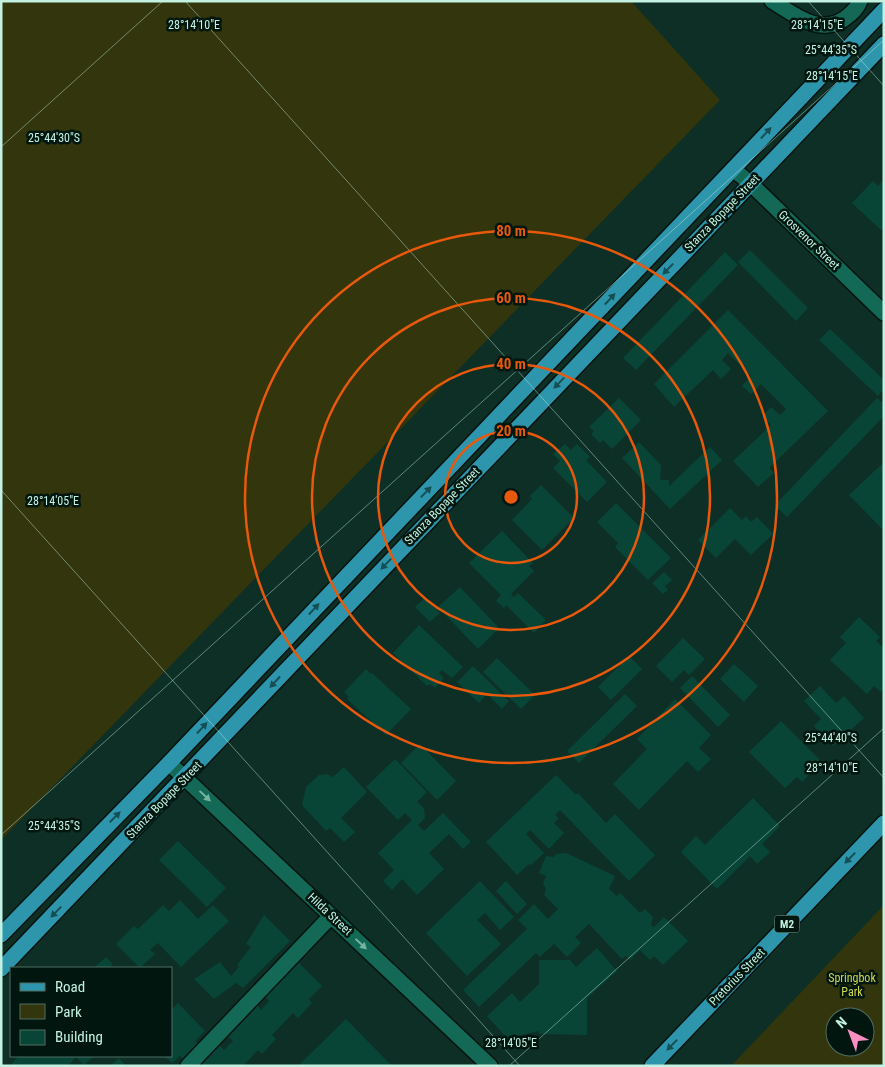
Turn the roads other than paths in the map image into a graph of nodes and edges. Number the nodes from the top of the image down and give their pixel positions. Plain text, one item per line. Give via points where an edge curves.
1 (772, 1) edge
2 (860, 1) edge
3 (884, 10) edge
4 (884, 44) edge
5 (733, 169) junction
6 (750, 183) junction
7 (884, 313) edge
8 (169, 763) junction
9 (185, 778) junction
10 (884, 823) edge
11 (331, 916) junction
12 (1, 935) edge
13 (1, 969) edge
14 (188, 1066) edge
15 (490, 1066) edge
16 (652, 1066) edge

1 - 2 street via 797,17 824,26 842,21
5 -> 3 main road, Stanza Bopape Street
4 - 6 main road, Stanza Bopape Street
5 - 6 street, Grosvenor Street
8 -> 5 main road, Stanza Bopape Street
6 - 7 street, Grosvenor Street
6 -> 9 main road, Stanza Bopape Street
8 - 9 street, Hilda Street
12 -> 8 main road, Stanza Bopape Street
9 -> 11 street, Hilda Street
9 -> 13 main road, Stanza Bopape Street
10 -> 16 main road, Pretorius Street / M2
11 - 14 street
11 -> 15 street, Hilda Street

